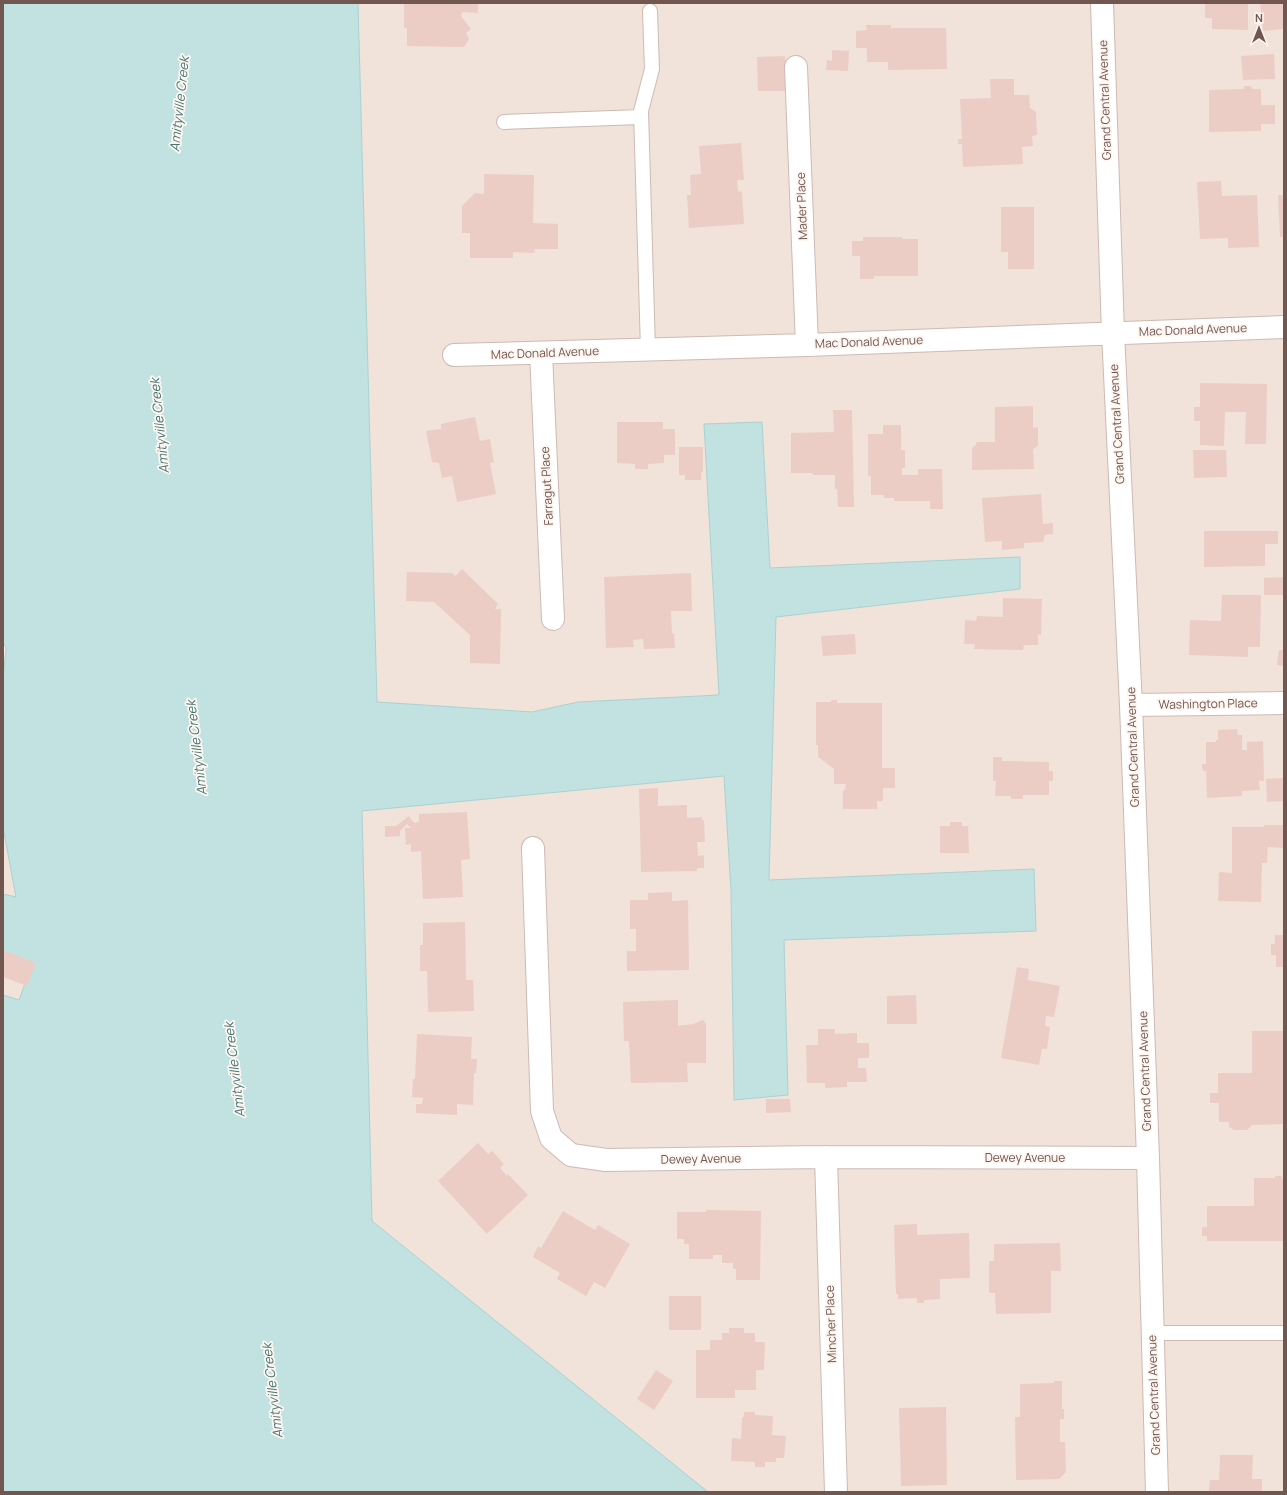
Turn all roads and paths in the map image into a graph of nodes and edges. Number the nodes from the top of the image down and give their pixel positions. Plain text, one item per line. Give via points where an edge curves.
1 (1102, 3) edge
2 (650, 11) dead end
3 (796, 67) dead end
4 (641, 117) junction
5 (504, 122) dead end
6 (1284, 327) edge
7 (1113, 333) junction
8 (807, 344) junction
9 (648, 350) junction
10 (541, 353) junction
11 (454, 355) dead end
12 (553, 618) dead end
13 (1284, 703) edge
14 (1131, 705) junction
15 (533, 848) dead end
16 (826, 1157) junction
17 (1148, 1158) junction
18 (1152, 1333) junction
19 (1284, 1333) edge
20 (836, 1492) edge
21 (1157, 1492) edge

1 - 7 street, Grand Central Avenue
2 - 4 lane via 652,69
3 - 8 street, Mader Place
4 - 5 lane
4 - 9 lane
6 - 7 street, Mac Donald Avenue
7 - 8 street, Mac Donald Avenue
7 - 14 street, Grand Central Avenue
8 - 9 street, Mac Donald Avenue
9 - 10 street, Mac Donald Avenue
10 - 11 street, Mac Donald Avenue
10 - 12 street, Farragut Place
13 - 14 street, Washington Place
14 - 17 street, Grand Central Avenue
15 - 16 street, Dewey Avenue via 542,1111 551,1138 571,1155 606,1160
16 - 17 street, Dewey Avenue
16 - 20 street, Mincher Place
17 - 18 street, Grand Central Avenue
18 - 19 lane
18 - 21 street, Grand Central Avenue

